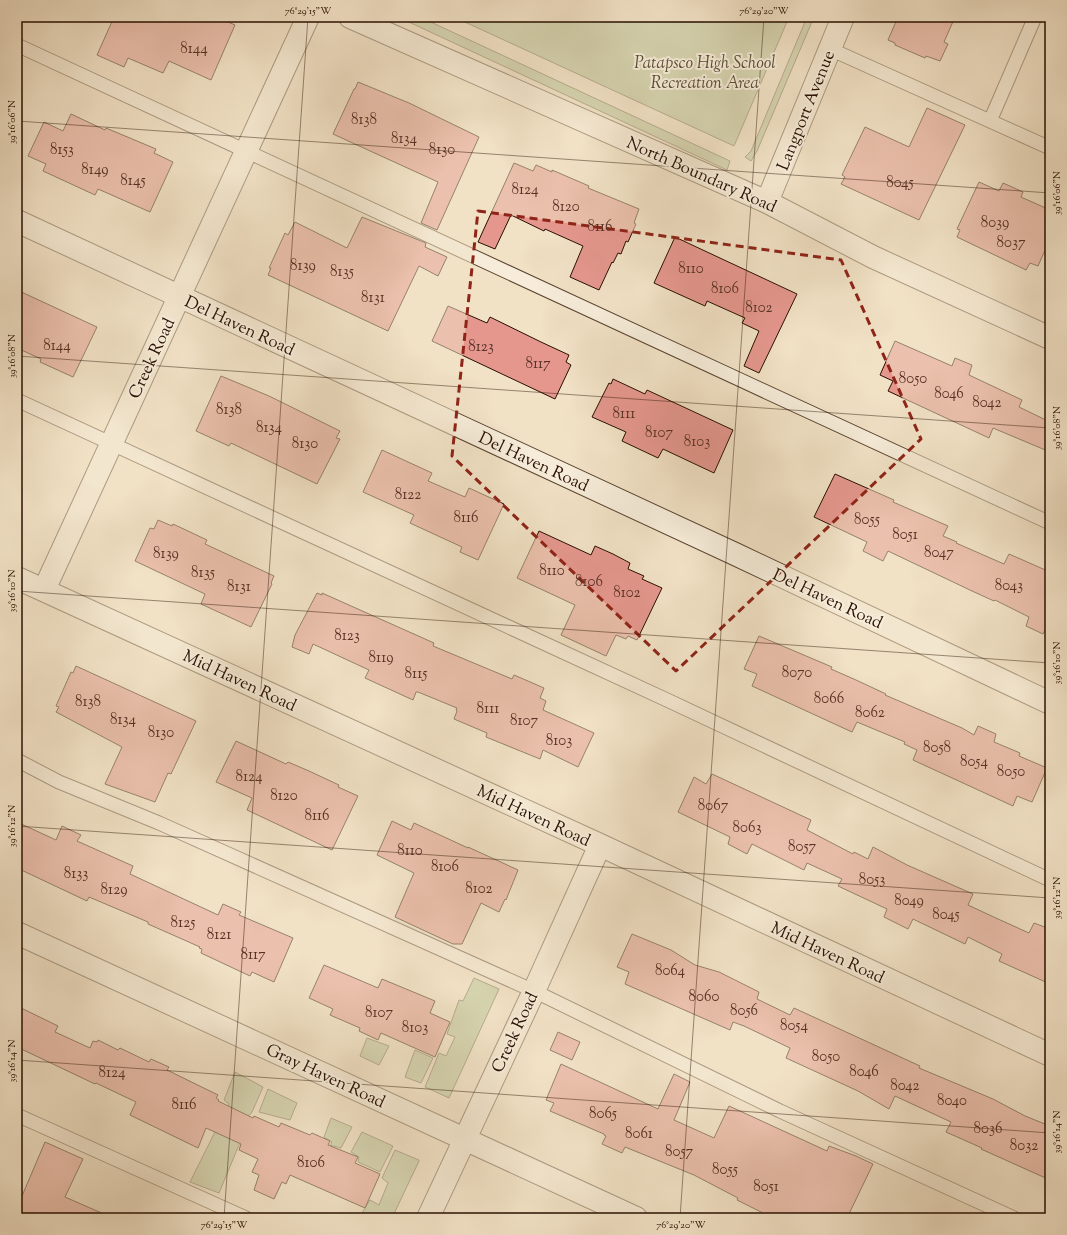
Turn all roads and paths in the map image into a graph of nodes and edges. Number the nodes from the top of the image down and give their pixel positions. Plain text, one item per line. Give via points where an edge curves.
1 (308, 17) edge
2 (350, 17) edge
3 (843, 17) edge
4 (1034, 17) edge
5 (17, 45) edge
6 (830, 49) junction
7 (990, 121) junction
8 (1050, 148) edge
9 (247, 150) junction
10 (767, 202) junction
11 (17, 221) edge
12 (179, 297) junction
13 (1050, 338) edge
14 (17, 400) edge
15 (112, 443) junction
16 (1050, 523) edge
17 (17, 578) edge
18 (44, 590) junction
19 (1050, 703) edge
20 (17, 760) edge
21 (600, 845) junction
22 (1050, 880) edge
23 (17, 933) edge
24 (534, 991) junction
25 (1050, 1055) edge
26 (17, 1115) edge
27 (464, 1138) junction
28 (246, 1218) edge
29 (428, 1218) edge
30 (636, 1218) edge
31 (1014, 1218) edge

1 - 9 street, Creek Road
2 - 10 street, North Boundary Road
3 - 6 street, Langport Avenue
4 - 7 lane
5 - 9 lane
6 - 7 lane
6 - 10 street, Langport Avenue
7 - 8 lane
9 - 12 street, Creek Road
9 - 16 lane via 804,411
10 - 13 street, North Boundary Road via 873,257
11 - 12 street, Del Haven Road
12 - 15 street, Creek Road
12 - 19 street, Del Haven Road via 728,550
14 - 15 lane
15 - 18 street, Creek Road
15 - 22 lane
17 - 18 street, Mid Haven Road
18 - 21 street, Mid Haven Road
20 - 24 lane via 59,782 159,823
21 - 24 street, Creek Road
21 - 25 street, Mid Haven Road
23 - 27 street, Gray Haven Road
24 - 27 street, Creek Road
24 - 31 lane via 780,1111
26 - 28 lane
27 - 29 street, Creek Road
27 - 30 street, Gray Haven Road

